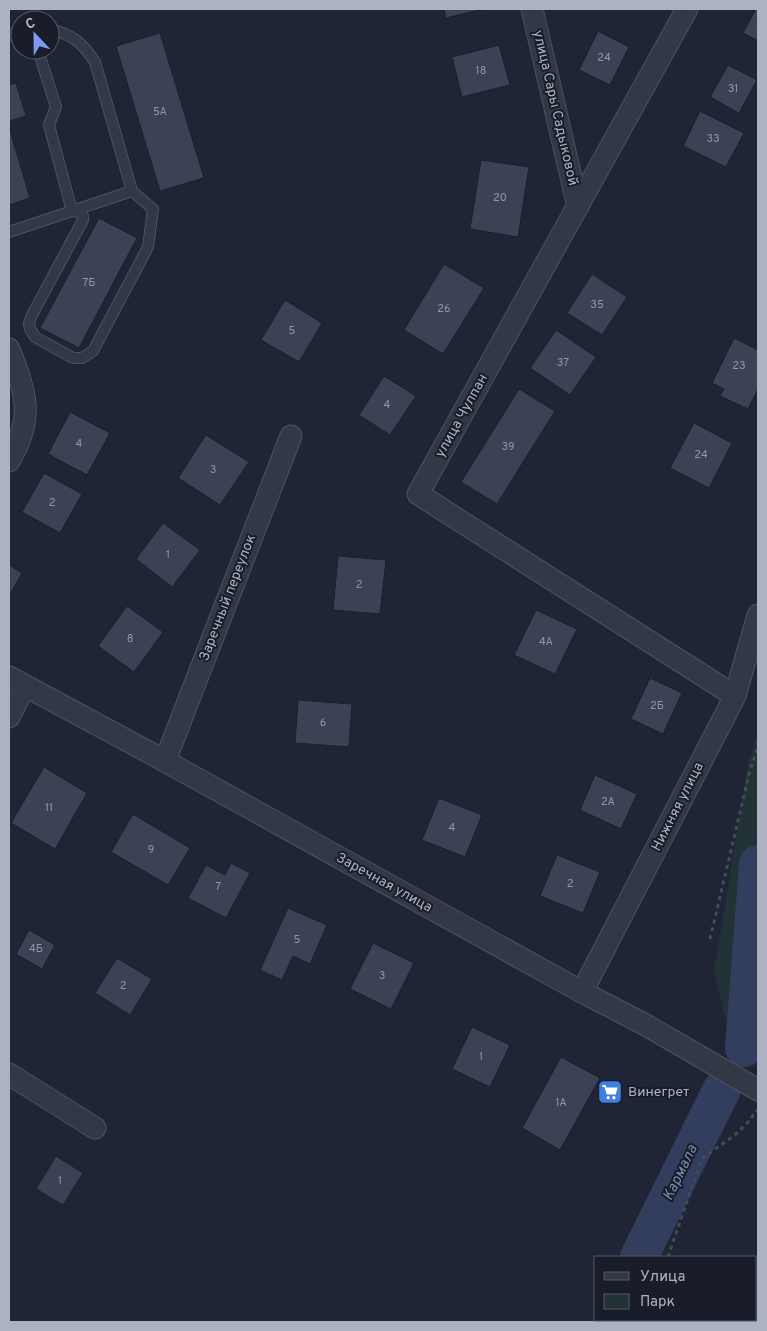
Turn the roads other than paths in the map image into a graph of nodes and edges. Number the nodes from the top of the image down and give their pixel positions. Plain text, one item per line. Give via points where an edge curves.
1 (532, 9) edge
2 (687, 9) edge
3 (60, 32) edge
4 (41, 60) edge
5 (132, 191) junction
6 (578, 208) junction
7 (72, 211) junction
8 (9, 232) edge
9 (9, 349) edge
10 (291, 436) dead end
11 (9, 462) edge
12 (758, 615) edge
13 (17, 681) edge
14 (735, 696) junction
15 (9, 716) edge
16 (165, 761) junction
17 (582, 992) junction
18 (9, 1074) edge
19 (751, 1085) edge
20 (95, 1128) dead end

1 - 6 street, улица Сары Садыковой
2 - 6 street, улица Чулпан
3 - 5 lane via 75,39 95,62
4 - 7 lane via 56,107 49,125
5 - 7 lane
5 - 7 lane via 153,209 148,247 93,351 82,358 73,358 35,337 29,322 83,220 79,212
6 - 14 street, улица Чулпан via 418,494
7 - 8 lane
9 - 11 street via 24,393 26,411 23,431
10 - 16 street, Заречный переулок
12 - 14 street, Нижняя улица
13 - 15 street
13 - 16 street, Заречная улица
14 - 17 street, Нижняя улица
16 - 17 street, Заречная улица
17 - 19 street, Заречная улица
18 - 20 street

